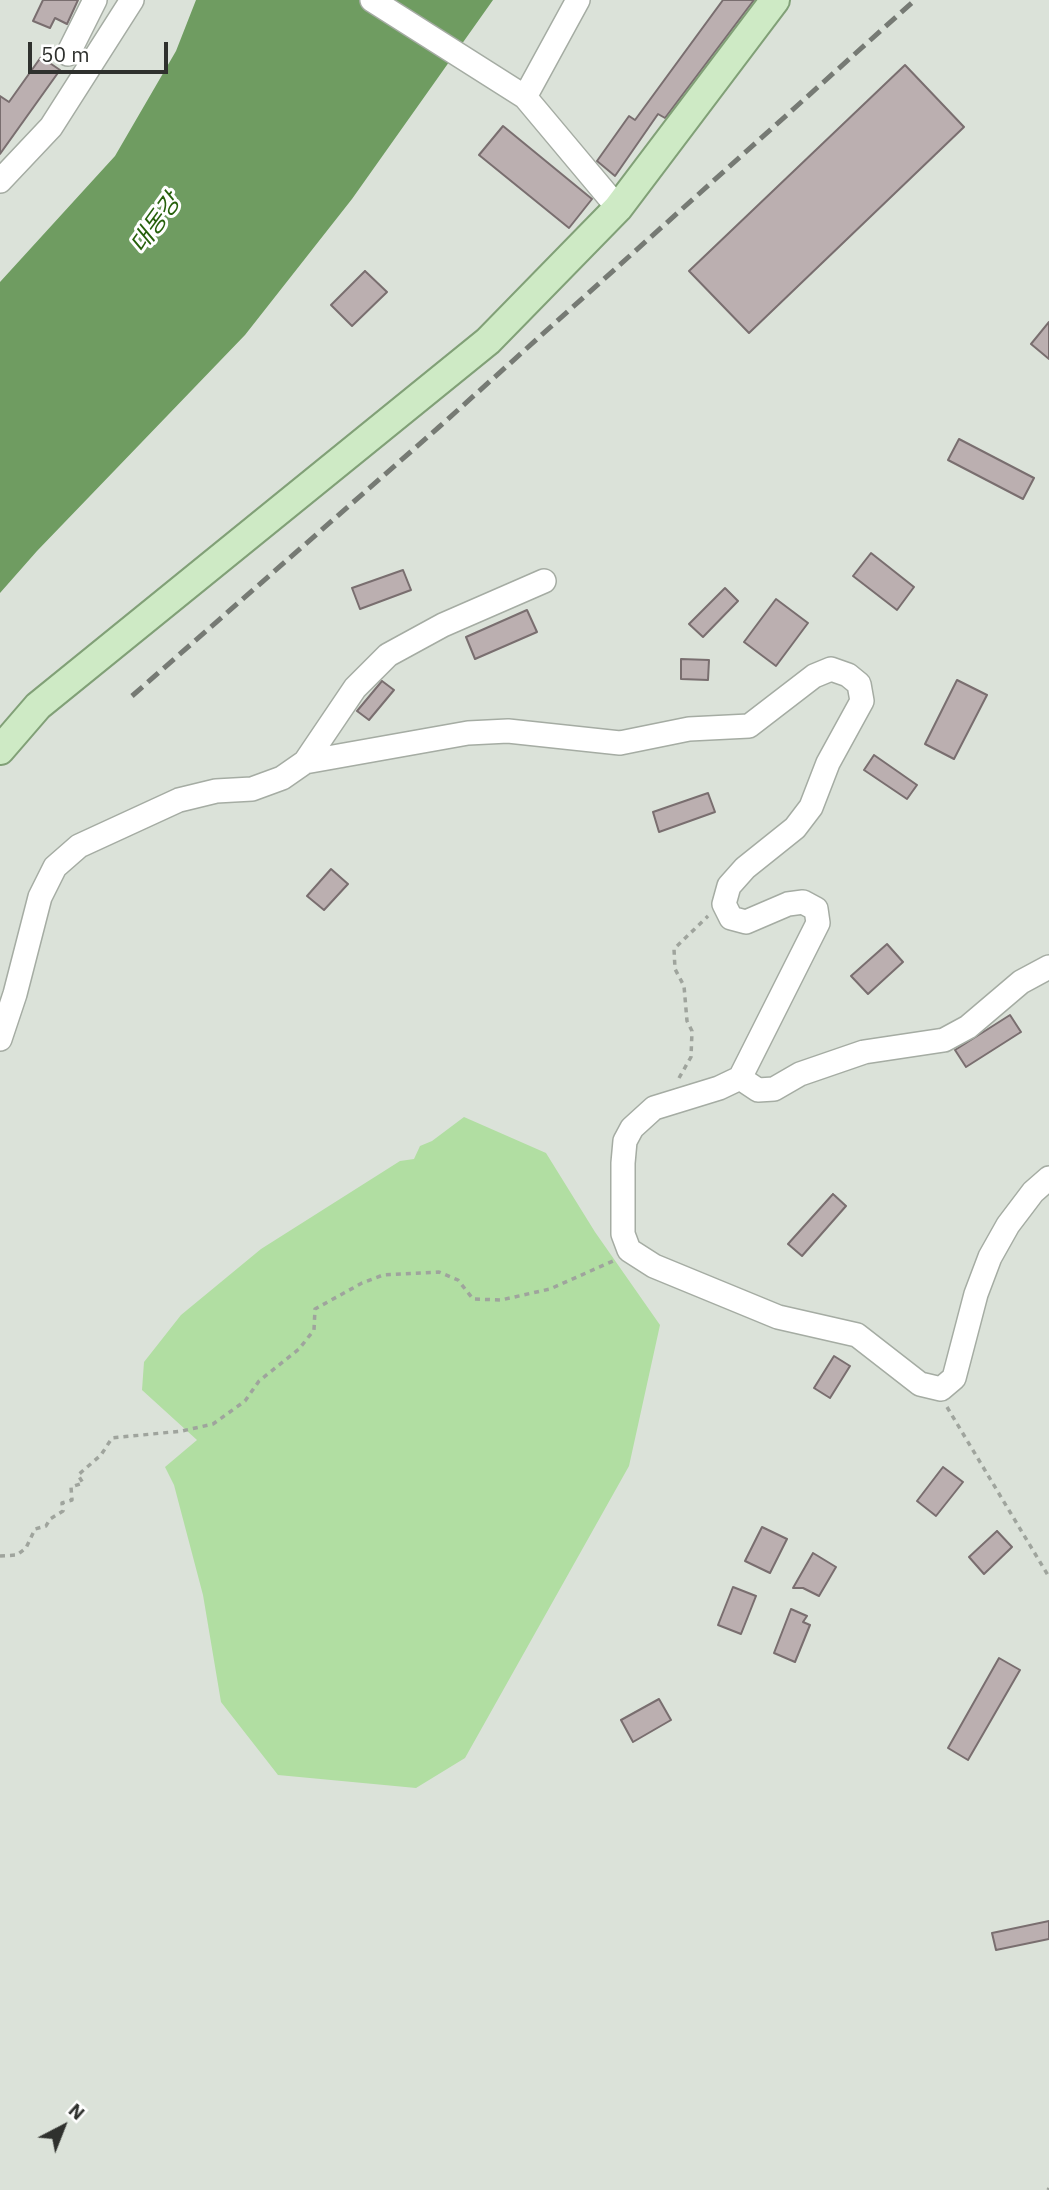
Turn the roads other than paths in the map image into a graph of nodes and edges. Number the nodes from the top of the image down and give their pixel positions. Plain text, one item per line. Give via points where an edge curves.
1 (95, 0) edge
2 (132, 0) edge
3 (372, 0) edge
4 (578, 0) edge
5 (775, 0) edge
6 (68, 54) dead end
7 (525, 97) junction
8 (0, 181) edge
9 (618, 208) junction
10 (544, 581) dead end
11 (0, 750) edge
12 (304, 762) junction
13 (1049, 967) edge
14 (0, 1039) edge
15 (740, 1078) junction
16 (1049, 1178) edge

1 - 6 street
2 - 8 street via 51,127
3 - 7 street
4 - 7 street
5 - 9 main road
7 - 9 street
9 - 11 main road via 488,341 38,706
10 - 12 street via 443,625 388,655 355,688
12 - 14 street via 282,778 252,789 179,800 79,846 55,867 40,897
12 - 15 street via 468,733 508,731 620,743 690,729 749,726 814,676 831,669 848,675 859,684 862,701 828,763 811,807 795,828 744,868 729,886 724,904 731,918 746,922 803,902 816,909 818,923
13 - 15 street via 1021,982 968,1027 944,1040 864,1052 800,1074 774,1090 758,1090
15 - 16 street via 654,1108 632,1128 625,1141 623,1163 624,1234 629,1250 654,1266 778,1317 857,1335 920,1384 941,1389 954,1378 990,1257 1008,1224

